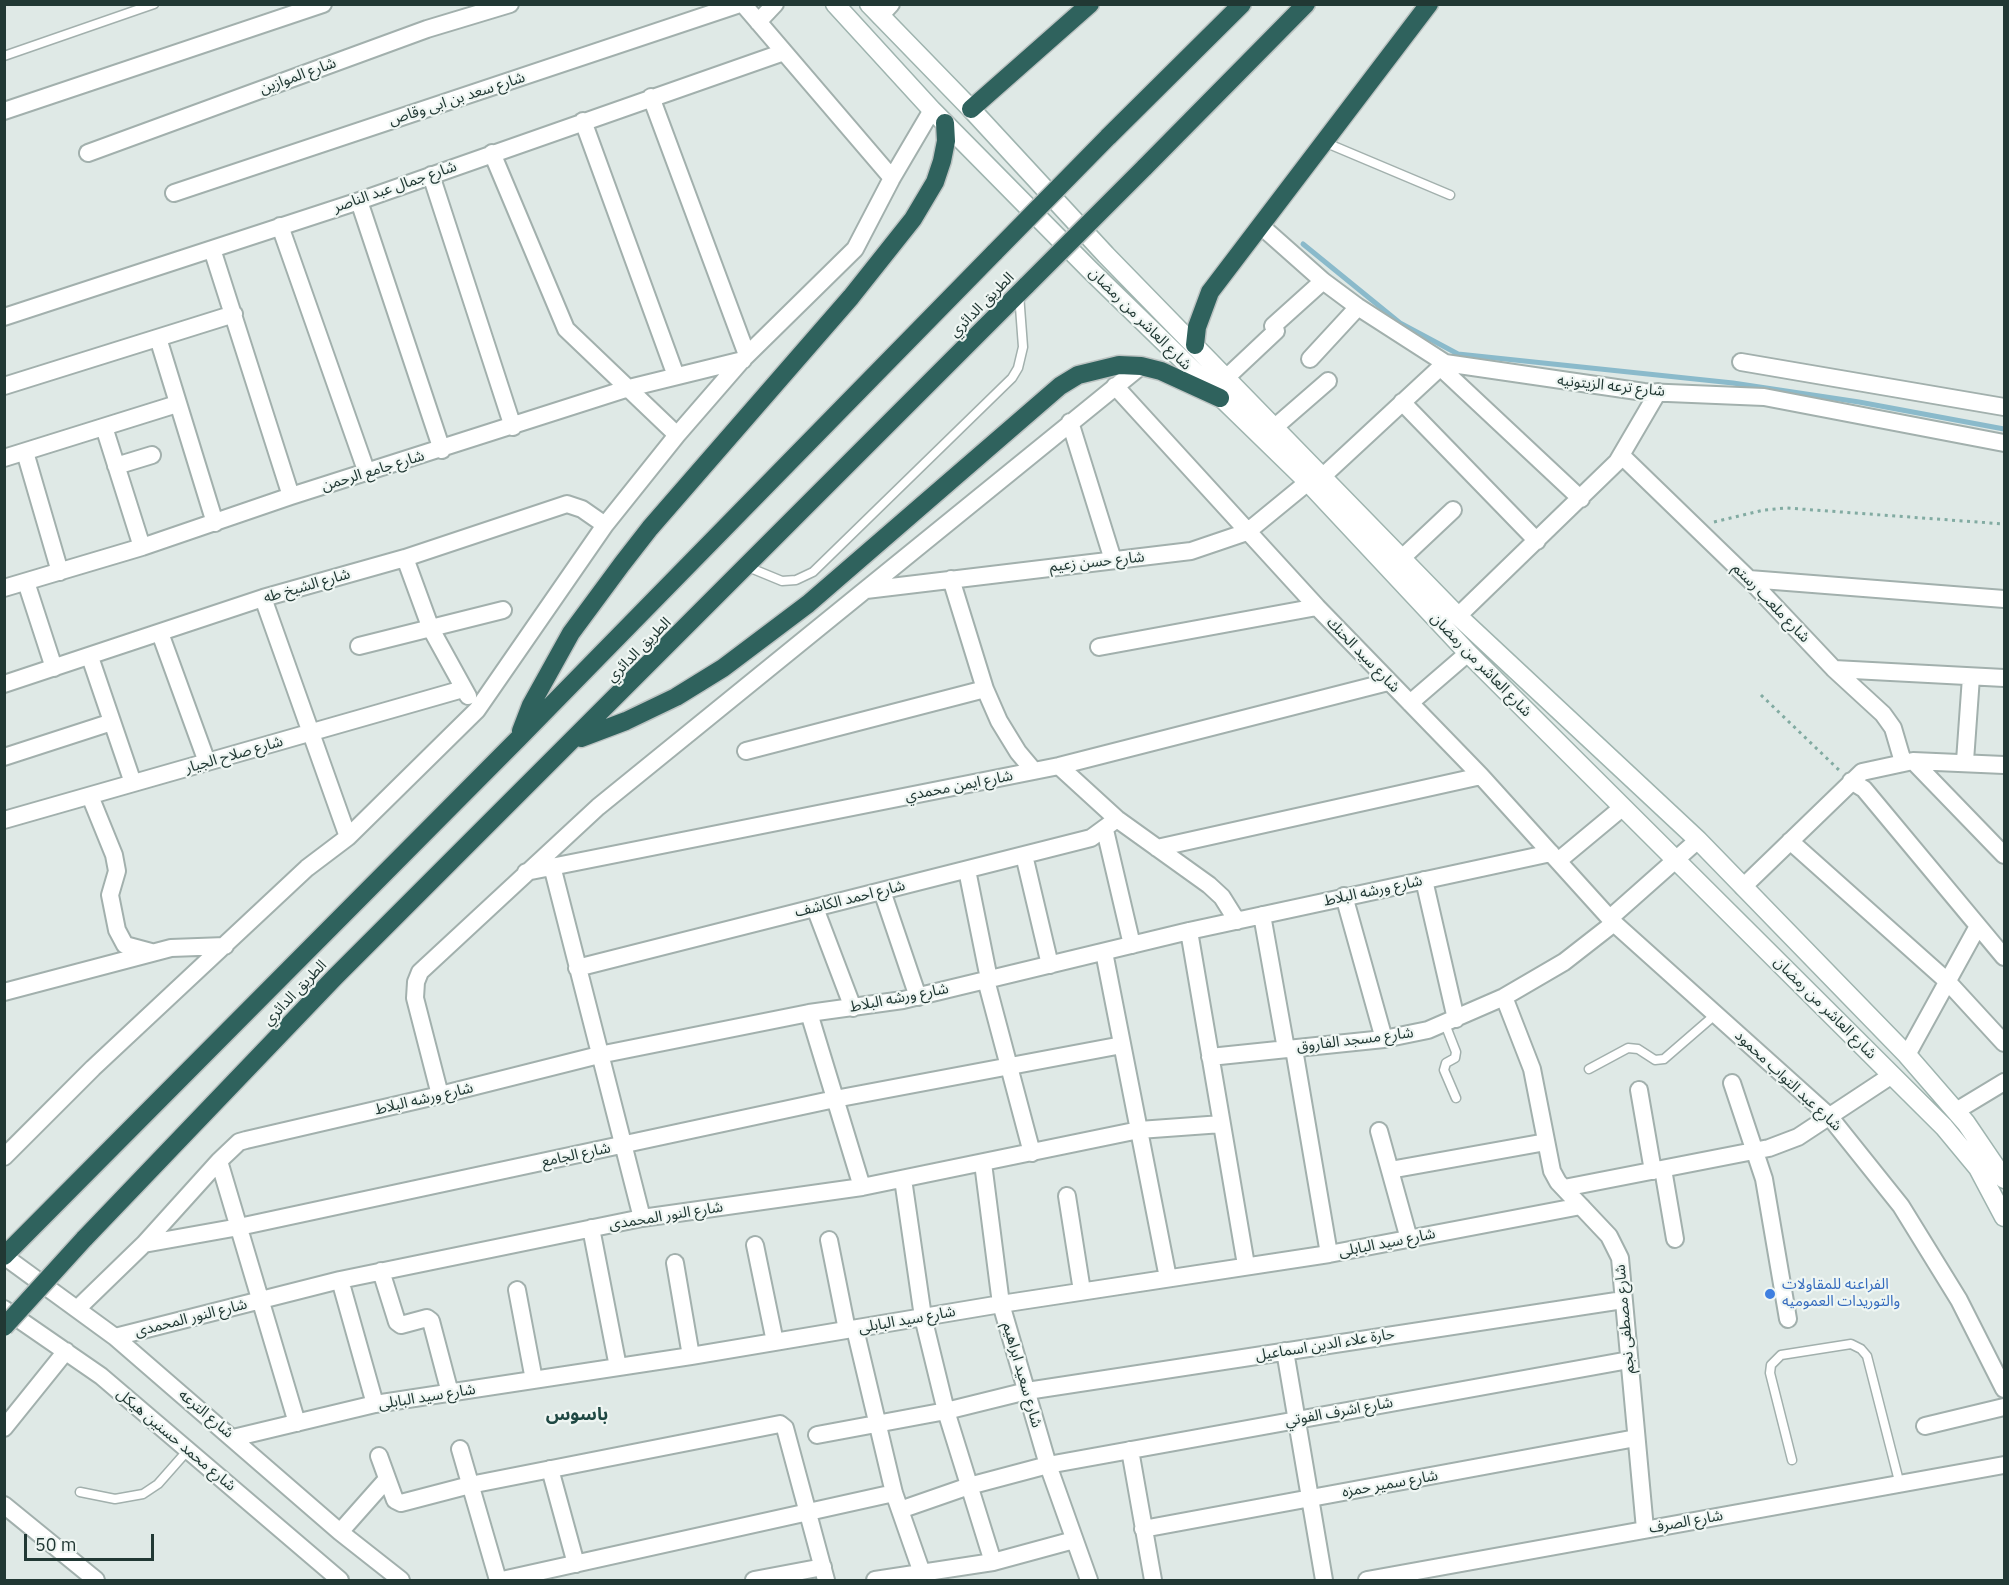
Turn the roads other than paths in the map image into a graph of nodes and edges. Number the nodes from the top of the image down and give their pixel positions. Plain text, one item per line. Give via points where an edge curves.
1 (154, 4) edge
2 (323, 4) edge
3 (510, 4) edge
4 (741, 4) edge
5 (775, 4) edge
6 (835, 4) edge
7 (1089, 4) edge
8 (1242, 4) edge
9 (1306, 4) edge
10 (1428, 4) edge
11 (880, 8) edge
12 (758, 22) junction
13 (784, 52) junction
14 (4, 56) edge
15 (651, 97) junction
16 (971, 109) junction
17 (932, 110) junction
18 (4, 111) edge
19 (583, 121) junction
20 (945, 123) junction
21 (1324, 142) junction
22 (88, 153) dead end
23 (492, 153) junction
24 (431, 175) junction
25 (892, 178) junction
26 (174, 193) dead end
27 (1450, 195) dead end
28 (359, 201) junction
29 (280, 226) junction
30 (1261, 226) junction
31 (212, 249) junction
32 (1323, 281) junction
33 (1023, 290) junction
34 (1358, 307) junction
35 (234, 314) junction
36 (4, 317) edge
37 (158, 338) junction
38 (1195, 345) junction
39 (745, 357) junction
40 (1310, 359) dead end
41 (1741, 362) dead end
42 (1442, 365) junction
43 (1141, 366) junction
44 (676, 376) junction
45 (1227, 378) junction
46 (1328, 381) dead end
47 (4, 386) edge
48 (1115, 386) junction
49 (629, 388) junction
50 (1658, 393) junction
51 (1220, 398) junction
52 (1402, 402) junction
53 (177, 404) junction
54 (2004, 407) edge
55 (1070, 422) junction
56 (104, 427) junction
57 (513, 427) junction
58 (1275, 427) junction
59 (677, 435) junction
60 (2004, 444) edge
61 (442, 450) junction
62 (25, 452) junction
63 (152, 455) dead end
64 (1621, 455) junction
65 (4, 458) edge
66 (116, 466) junction
67 (367, 473) junction
68 (1315, 479) junction
69 (291, 496) junction
70 (1581, 499) junction
71 (1453, 510) dead end
72 (215, 523) junction
73 (605, 525) junction
74 (1247, 532) junction
75 (1536, 541) junction
76 (142, 547) junction
77 (405, 558) junction
78 (1402, 558) junction
79 (1113, 560) junction
80 (748, 567) junction
81 (60, 572) junction
82 (951, 579) junction
83 (1749, 579) junction
84 (26, 582) junction
85 (4, 588) edge
86 (865, 590) junction
87 (263, 598) junction
88 (2004, 599) edge
89 (1317, 607) junction
90 (503, 610) dead end
91 (1458, 616) junction
92 (431, 629) junction
93 (160, 633) junction
94 (358, 646) dead end
95 (1099, 647) dead end
96 (1468, 653) junction
97 (90, 657) junction
98 (54, 668) junction
99 (1834, 669) junction
100 (1971, 677) junction
101 (2004, 678) edge
102 (1388, 682) junction
103 (4, 684) edge
104 (463, 689) junction
105 (985, 689) junction
106 (1410, 704) junction
107 (477, 710) junction
108 (112, 722) junction
109 (312, 732) junction
110 (518, 738) junction
111 (574, 741) junction
112 (746, 751) dead end
113 (4, 757) edge
114 (1908, 761) junction
115 (1965, 761) junction
116 (207, 762) junction
117 (2004, 765) edge
118 (1059, 766) junction
119 (1034, 771) junction
120 (1481, 776) junction
121 (1851, 781) junction
122 (133, 783) junction
123 (90, 796) junction
124 (1623, 807) junction
125 (4, 820) edge
126 (1111, 824) junction
127 (348, 837) junction
128 (1698, 840) junction
129 (1790, 841) junction
130 (1157, 848) junction
131 (1024, 855) junction
132 (2004, 855) edge
133 (1554, 857) junction
134 (1676, 858) junction
135 (552, 866) junction
136 (967, 870) junction
137 (525, 872) junction
138 (1424, 880) junction
139 (1743, 887) junction
140 (882, 891) junction
141 (1344, 897) junction
142 (815, 908) junction
143 (1262, 915) junction
144 (1238, 921) junction
145 (1612, 921) junction
146 (1978, 927) junction
147 (1189, 932) junction
148 (1132, 945) junction
149 (225, 946) junction
150 (152, 952) junction
151 (1104, 952) junction
152 (2004, 957) edge
153 (1050, 965) junction
154 (577, 968) junction
155 (988, 980) junction
156 (1947, 981) junction
157 (4, 992) edge
158 (918, 997) junction
159 (1504, 997) junction
160 (853, 1008) junction
161 (809, 1013) junction
162 (1716, 1014) junction
163 (1450, 1021) junction
164 (1384, 1040) junction
165 (2004, 1043) edge
166 (1122, 1045) junction
167 (1290, 1049) junction
168 (599, 1055) junction
169 (1907, 1055) junction
170 (1210, 1057) junction
171 (1009, 1068) junction
172 (1589, 1069) dead end
173 (1892, 1075) junction
174 (2004, 1082) edge
175 (1732, 1083) dead end
176 (1639, 1090) dead end
177 (440, 1095) junction
178 (835, 1098) junction
179 (1456, 1098) dead end
180 (1956, 1111) junction
181 (1829, 1116) junction
182 (1221, 1124) junction
183 (1139, 1130) junction
184 (1379, 1131) dead end
185 (1546, 1142) junction
186 (623, 1145) junction
187 (1755, 1151) junction
188 (1032, 1154) junction
189 (4, 1157) edge
190 (219, 1161) junction
191 (983, 1163) junction
192 (1390, 1170) junction
193 (1658, 1170) junction
194 (903, 1179) junction
195 (2004, 1179) edge
196 (862, 1187) junction
197 (1564, 1188) junction
198 (1067, 1196) dead end
199 (1581, 1206) junction
200 (2004, 1217) edge
201 (642, 1218) junction
202 (239, 1227) junction
203 (591, 1228) junction
204 (1409, 1239) junction
205 (1675, 1239) dead end
206 (829, 1240) dead end
207 (144, 1244) junction
208 (755, 1245) dead end
209 (1329, 1254) junction
210 (4, 1256) edge
211 (675, 1263) dead end
212 (1246, 1265) junction
213 (381, 1271) junction
214 (1168, 1278) junction
215 (340, 1280) junction
216 (517, 1290) dead end
217 (1082, 1291) junction
218 (1623, 1299) junction
219 (260, 1300) junction
220 (1001, 1304) junction
221 (4, 1309) edge
222 (77, 1310) junction
223 (922, 1317) junction
224 (1788, 1319) dead end
225 (4, 1327) edge
226 (851, 1330) junction
227 (115, 1338) junction
228 (774, 1342) junction
229 (66, 1351) junction
230 (1285, 1351) junction
231 (691, 1356) junction
232 (1629, 1360) junction
233 (618, 1367) junction
234 (534, 1380) junction
235 (2004, 1389) edge
236 (1028, 1391) junction
237 (450, 1393) junction
238 (375, 1404) junction
239 (2004, 1407) edge
240 (946, 1411) junction
241 (1297, 1420) junction
242 (297, 1423) junction
243 (876, 1424) junction
244 (1925, 1426) dead end
245 (4, 1428) edge
246 (817, 1435) dead end
247 (234, 1438) junction
248 (1636, 1438) junction
249 (188, 1449) junction
250 (460, 1449) dead end
251 (1130, 1450) junction
252 (379, 1456) dead end
253 (1792, 1460) dead end
254 (1048, 1465) junction
255 (2004, 1465) edge
256 (550, 1469) junction
257 (387, 1479) junction
258 (470, 1485) junction
259 (1900, 1485) junction
260 (969, 1486) junction
261 (80, 1492) dead end
262 (894, 1493) junction
263 (1310, 1498) junction
264 (4, 1505) edge
265 (900, 1510) junction
266 (807, 1511) junction
267 (1143, 1528) junction
268 (1645, 1529) junction
269 (340, 1532) junction
270 (1074, 1540) junction
271 (993, 1562) junction
272 (576, 1564) junction
273 (922, 1573) junction
274 (824, 1574) edge
275 (96, 1581) edge
276 (340, 1581) edge
277 (400, 1581) edge
278 (500, 1581) edge
279 (754, 1581) edge
280 (874, 1581) edge
281 (1089, 1581) edge
282 (1153, 1581) edge
283 (1323, 1581) edge
284 (1367, 1581) edge

1 - 14 lane
2 - 18 street
3 - 22 street, شارع الموازين via 427,29
4 - 12 street
4 - 26 street, شارع سعد بن ابى وقاص
5 - 12 street
6 - 17 main road, شارع العاشر من رمضان
7 - 16 highway
8 - 110 highway, الطريق الدائري, bridge
9 - 33 highway, الطريق الدائري, bridge
10 - 21 highway
11 - 16 main road, شارع العاشر من رمضان
12 - 13 street
13 - 15 street, شارع جمال عبد الناصر
13 - 25 street
15 - 19 street, شارع جمال عبد الناصر
15 - 39 street
16 - 38 main road, شارع العاشر من رمضان
17 - 20 main road, شارع العاشر من رمضان
17 - 25 street
19 - 23 street, شارع جمال عبد الناصر
19 - 44 street
20 - 51 main road, شارع العاشر من رمضان
20 - 110 highway via 942,161 935,182 913,219 622,564 571,633 531,705
21 - 27 lane
21 - 30 highway
23 - 24 street, شارع جمال عبد الناصر
23 - 49 street via 566,329
24 - 28 street, شارع جمال عبد الناصر
24 - 57 street
25 - 39 street via 855,249
28 - 29 street, شارع جمال عبد الناصر
28 - 61 street
29 - 31 street, شارع جمال عبد الناصر
29 - 67 street
30 - 32 street, شارع ترعه الزيتونيه
30 - 38 highway via 1210,292
31 - 35 street
31 - 36 street, شارع جمال عبد الناصر
32 - 34 street, شارع ترعه الزيتونيه
32 - 45 street via 1273,326 1277,331
33 - 80 highway, الطريق الدائري
33 - 80 lane via 1023,346 1012,378 813,572 796,580 782,580
34 - 40 street
34 - 42 street, شارع ترعه الزيتونيه
35 - 37 street
35 - 69 street
37 - 47 street
37 - 53 street
38 - 45 main road, شارع العاشر من رمضان
39 - 44 street, شارع جامع الرحمن
39 - 59 street
41 - 54 street
42 - 50 street, شارع ترعه الزيتونيه
42 - 52 street, شارع حسن زعيم
42 - 70 street
43 - 48 street
43 - 51 highway
43 - 111 highway via 1098,368 1060,386 808,604 723,668 646,712
44 - 49 street, شارع جامع الرحمن
45 - 58 main road, شارع العاشر من رمضان
46 - 58 street
48 - 55 street
48 - 74 street, شارع سيد الحنك
49 - 57 street, شارع جامع الرحمن
49 - 59 street
50 - 60 street, شارع ترعه الزيتونيه via 1764,397
50 - 64 street
51 - 68 main road, شارع العاشر من رمضان
52 - 68 street, شارع حسن زعيم
52 - 75 street
53 - 56 street
53 - 72 street
55 - 79 street
55 - 86 street
56 - 62 street
56 - 66 street
57 - 61 street, شارع جامع الرحمن
58 - 68 main road, شارع العاشر من رمضان
59 - 73 street
61 - 67 street, شارع جامع الرحمن
62 - 65 street
62 - 81 street
63 - 66 street
64 - 70 street
64 - 83 street, شارع ملعب رستم
66 - 76 street
67 - 69 street, شارع جامع الرحمن
68 - 74 street, شارع حسن زعيم
68 - 78 main road, شارع العاشر من رمضان
68 - 96 main road, شارع العاشر من رمضان
69 - 72 street, شارع جامع الرحمن
70 - 75 street
71 - 78 street
72 - 76 street, شارع جامع الرحمن
73 - 77 street, شارع الشيخ طه via 582,508 567,504
73 - 107 street
74 - 79 street, شارع حسن زعيم via 1191,551
74 - 89 street, شارع سيد الحنك
75 - 91 street
76 - 81 street, شارع جامع الرحمن
77 - 87 street, شارع الشيخ طه
77 - 92 street
78 - 91 main road, شارع العاشر من رمضان
79 - 82 street, شارع حسن زعيم
80 - 111 highway, الطريق الدائري
81 - 84 street, شارع جامع الرحمن
82 - 86 street, شارع حسن زعيم
82 - 105 street
83 - 88 street
83 - 99 street, شارع ملعب رستم
84 - 85 street, شارع جامع الرحمن
84 - 98 street
86 - 137 street via 598,807
87 - 93 street, شارع الشيخ طه
87 - 109 street
89 - 95 street
89 - 102 street, شارع سيد الحنك
90 - 92 street
91 - 128 main road, شارع العاشر من رمضان
92 - 94 street
92 - 104 street
93 - 97 street, شارع الشيخ طه
93 - 116 street
96 - 106 street
96 - 124 main road, شارع العاشر من رمضان
97 - 98 street, شارع الشيخ طه
97 - 108 street
98 - 103 street, شارع الشيخ طه
99 - 100 street
99 - 114 street, شارع ملعب رستم via 1882,714
100 - 101 street
100 - 115 street
102 - 106 street, شارع سيد الحنك
102 - 118 street, شارع ايمن محمدي
104 - 107 street
104 - 109 street, شارع صلاح الجيار
105 - 112 street
105 - 119 street via 999,722
106 - 120 street, شارع سيد الحنك
107 - 127 street
108 - 113 street
108 - 122 street
109 - 116 street, شارع صلاح الجيار
109 - 127 street
110 - 210 highway, الطريق الدائري
111 - 225 highway, الطريق الدائري, bridge via 335,977
114 - 115 street
114 - 121 street via 1872,768
114 - 132 street
115 - 117 street
116 - 122 street, شارع صلاح الجيار
118 - 119 street, شارع ايمن محمدي
118 - 126 street
119 - 135 street, شارع ايمن محمدي
120 - 130 street
120 - 133 street, شارع سيد الحنك
121 - 129 street
121 - 146 street via 1864,789
122 - 123 street, شارع صلاح الجيار
123 - 125 street, شارع صلاح الجيار
123 - 150 street via 114,855 117,870 110,895 117,930 125,945
124 - 133 street
124 - 134 main road, شارع العاشر من رمضان
126 - 130 street
126 - 131 street, شارع احمد الكاشف via 1091,838
126 - 148 street
127 - 149 street via 307,868
128 - 134 street, شارع مسجد الفاروق
128 - 139 main road, شارع العاشر من رمضان
129 - 139 street
129 - 156 street
130 - 144 street via 1209,885
131 - 136 street, شارع احمد الكاشف
131 - 153 street
133 - 138 street, شارع ورشه البلاط
133 - 145 street, شارع سيد الحنك
134 - 145 street, شارع مسجد الفاروق
134 - 173 main road, شارع العاشر من رمضان
135 - 137 street, شارع ايمن محمدي
135 - 154 street
136 - 140 street, شارع احمد الكاشف
136 - 155 street
137 - 177 street via 420,972 416,982 417,1009
138 - 141 street, شارع ورشه البلاط
138 - 163 street
139 - 169 main road, شارع العاشر من رمضان
140 - 142 street, شارع احمد الكاشف
140 - 158 street
141 - 143 street, شارع ورشه البلاط
141 - 164 street
142 - 154 street, شارع احمد الكاشف
142 - 160 street
143 - 144 street, شارع ورشه البلاط
143 - 167 street
144 - 147 street, شارع ورشه البلاط
145 - 159 street, شارع مسجد الفاروق via 1564,962
145 - 162 street, شارع عبد التواب محمود
146 - 152 street
146 - 156 street
147 - 148 street, شارع ورشه البلاط
147 - 170 street
148 - 151 street, شارع ورشه البلاط
149 - 150 street
149 - 189 street
150 - 157 street
151 - 153 street, شارع ورشه البلاط
151 - 166 street
153 - 155 street, شارع ورشه البلاط
154 - 168 street
155 - 158 street, شارع ورشه البلاط
155 - 171 street
156 - 165 street
156 - 169 street
158 - 160 street, شارع ورشه البلاط
159 - 163 street, شارع مسجد الفاروق
159 - 185 street, شارع مصطفى نجم via 1532,1069
160 - 161 street, شارع ورشه البلاط
161 - 168 street, شارع ورشه البلاط
161 - 178 street
162 - 172 lane via 1664,1059 1655,1060 1638,1049 1628,1048
162 - 181 street, شارع عبد التواب محمود
163 - 164 street, شارع مسجد الفاروق
163 - 179 lane via 1456,1052 1444,1070
164 - 167 street, شارع مسجد الفاروق
166 - 171 street, شارع الجامع
166 - 183 street
167 - 170 street, شارع مسجد الفاروق
167 - 209 street
168 - 177 street, شارع ورشه البلاط
168 - 186 street
169 - 180 main road, شارع العاشر من رمضان
170 - 182 street
171 - 178 street, شارع الجامع
171 - 188 street
173 - 181 street
173 - 200 main road, شارع العاشر من رمضان via 1964,1150
174 - 180 street
175 - 187 street
176 - 193 street
177 - 190 street, شارع ورشه البلاط via 239,1142
178 - 186 street, شارع الجامع
178 - 196 street
180 - 195 main road, شارع العاشر من رمضان
181 - 187 street via 1798,1137
181 - 235 street, شارع عبد التواب محمود via 1901,1206 1959,1300
182 - 183 street, شارع النور المحمدى
182 - 212 street
183 - 188 street, شارع النور المحمدى
183 - 214 street
184 - 192 street
185 - 192 street
185 - 197 street, شارع مصطفى نجم via 1552,1171
186 - 201 street
186 - 202 street, شارع الجامع
187 - 193 street
187 - 224 street via 1764,1179
188 - 191 street, شارع النور المحمدى
190 - 202 street
190 - 207 street
191 - 194 street, شارع النور المحمدى
191 - 220 street, شارع سعيد ابراهيم
192 - 204 street
193 - 197 street
193 - 205 street
194 - 196 street, شارع النور المحمدى
194 - 223 street
196 - 201 street, شارع النور المحمدى
197 - 199 street, شارع مصطفى نجم
198 - 217 street
199 - 204 street, شارع سيد البابلى
199 - 218 street, شارع مصطفى نجم via 1617,1250
201 - 203 street, شارع النور المحمدى
202 - 207 street, شارع الجامع
202 - 219 street
203 - 213 street, شارع النور المحمدى
203 - 233 street
204 - 209 street, شارع سيد البابلى
206 - 226 street
207 - 222 street
208 - 228 street
209 - 212 street, شارع سيد البابلى
210 - 222 street, شارع الترعه
211 - 231 street
212 - 214 street, شارع سيد البابلى
213 - 215 street, شارع النور المحمدى
213 - 237 street via 397,1322 427,1318 431,1321
214 - 217 street, شارع سيد البابلى
215 - 219 street, شارع النور المحمدى
215 - 238 street
216 - 234 street
217 - 220 street, شارع سيد البابلى
218 - 230 street, حارة علاء الدين اسماعيل
218 - 232 street, شارع مصطفى نجم
219 - 227 street, شارع النور المحمدى
219 - 242 street
220 - 223 street, شارع سيد البابلى
220 - 236 street, شارع سعيد ابراهيم
221 - 229 street, شارع محمد حسنين هيكل
222 - 227 street, شارع الترعه
223 - 226 street, شارع سيد البابلى
223 - 240 street
226 - 228 street, شارع سيد البابلى
226 - 243 street
227 - 247 street, شارع الترعه
228 - 231 street, شارع سيد البابلى
229 - 245 street
229 - 249 street, شارع محمد حسنين هيكل
230 - 236 street, حارة علاء الدين اسماعيل
230 - 241 street
231 - 233 street, شارع سيد البابلى
232 - 241 street, شارع اشرف الفوتي
232 - 248 street, شارع مصطفى نجم
233 - 234 street, شارع سيد البابلى
234 - 237 street, شارع سيد البابلى
236 - 240 street, حارة علاء الدين اسماعيل
236 - 254 street, شارع سعيد ابراهيم
237 - 238 street, شارع سيد البابلى
238 - 242 street, شارع سيد البابلى
239 - 244 street
240 - 243 street, حارة علاء الدين اسماعيل
240 - 260 street
241 - 251 street, شارع اشرف الفوتي
241 - 263 street
242 - 247 street, شارع سيد البابلى
243 - 246 street, حارة علاء الدين اسماعيل
243 - 262 street
247 - 269 street, شارع الترعه
248 - 263 street, شارع سمير حمزه
248 - 268 street, شارع مصطفى نجم
249 - 261 lane via 158,1484 143,1494 115,1499
249 - 276 street, شارع محمد حسنين هيكل
250 - 258 street
251 - 254 street, شارع اشرف الفوتي
251 - 267 street
252 - 257 street
253 - 259 lane via 1771,1365 1781,1355 1851,1344 1867,1356
254 - 260 street, شارع اشرف الفوتي
254 - 270 street, شارع سعيد ابراهيم
255 - 259 street, شارع الصرف
256 - 258 street
256 - 266 street via 780,1424 784,1425
256 - 272 street
257 - 258 street via 395,1500 401,1503
257 - 269 street
258 - 278 street
259 - 268 street, شارع الصرف
260 - 265 street, شارع اشرف الفوتي
260 - 271 street
262 - 265 street
262 - 266 street
263 - 267 street, شارع سمير حمزه
263 - 283 street
264 - 275 street
265 - 273 street
266 - 272 street
266 - 274 street
267 - 282 street
268 - 284 street, شارع الصرف
269 - 277 street, شارع الترعه
270 - 271 street
270 - 281 street, شارع سعيد ابراهيم
271 - 273 street
272 - 278 street
273 - 280 street
274 - 279 street

